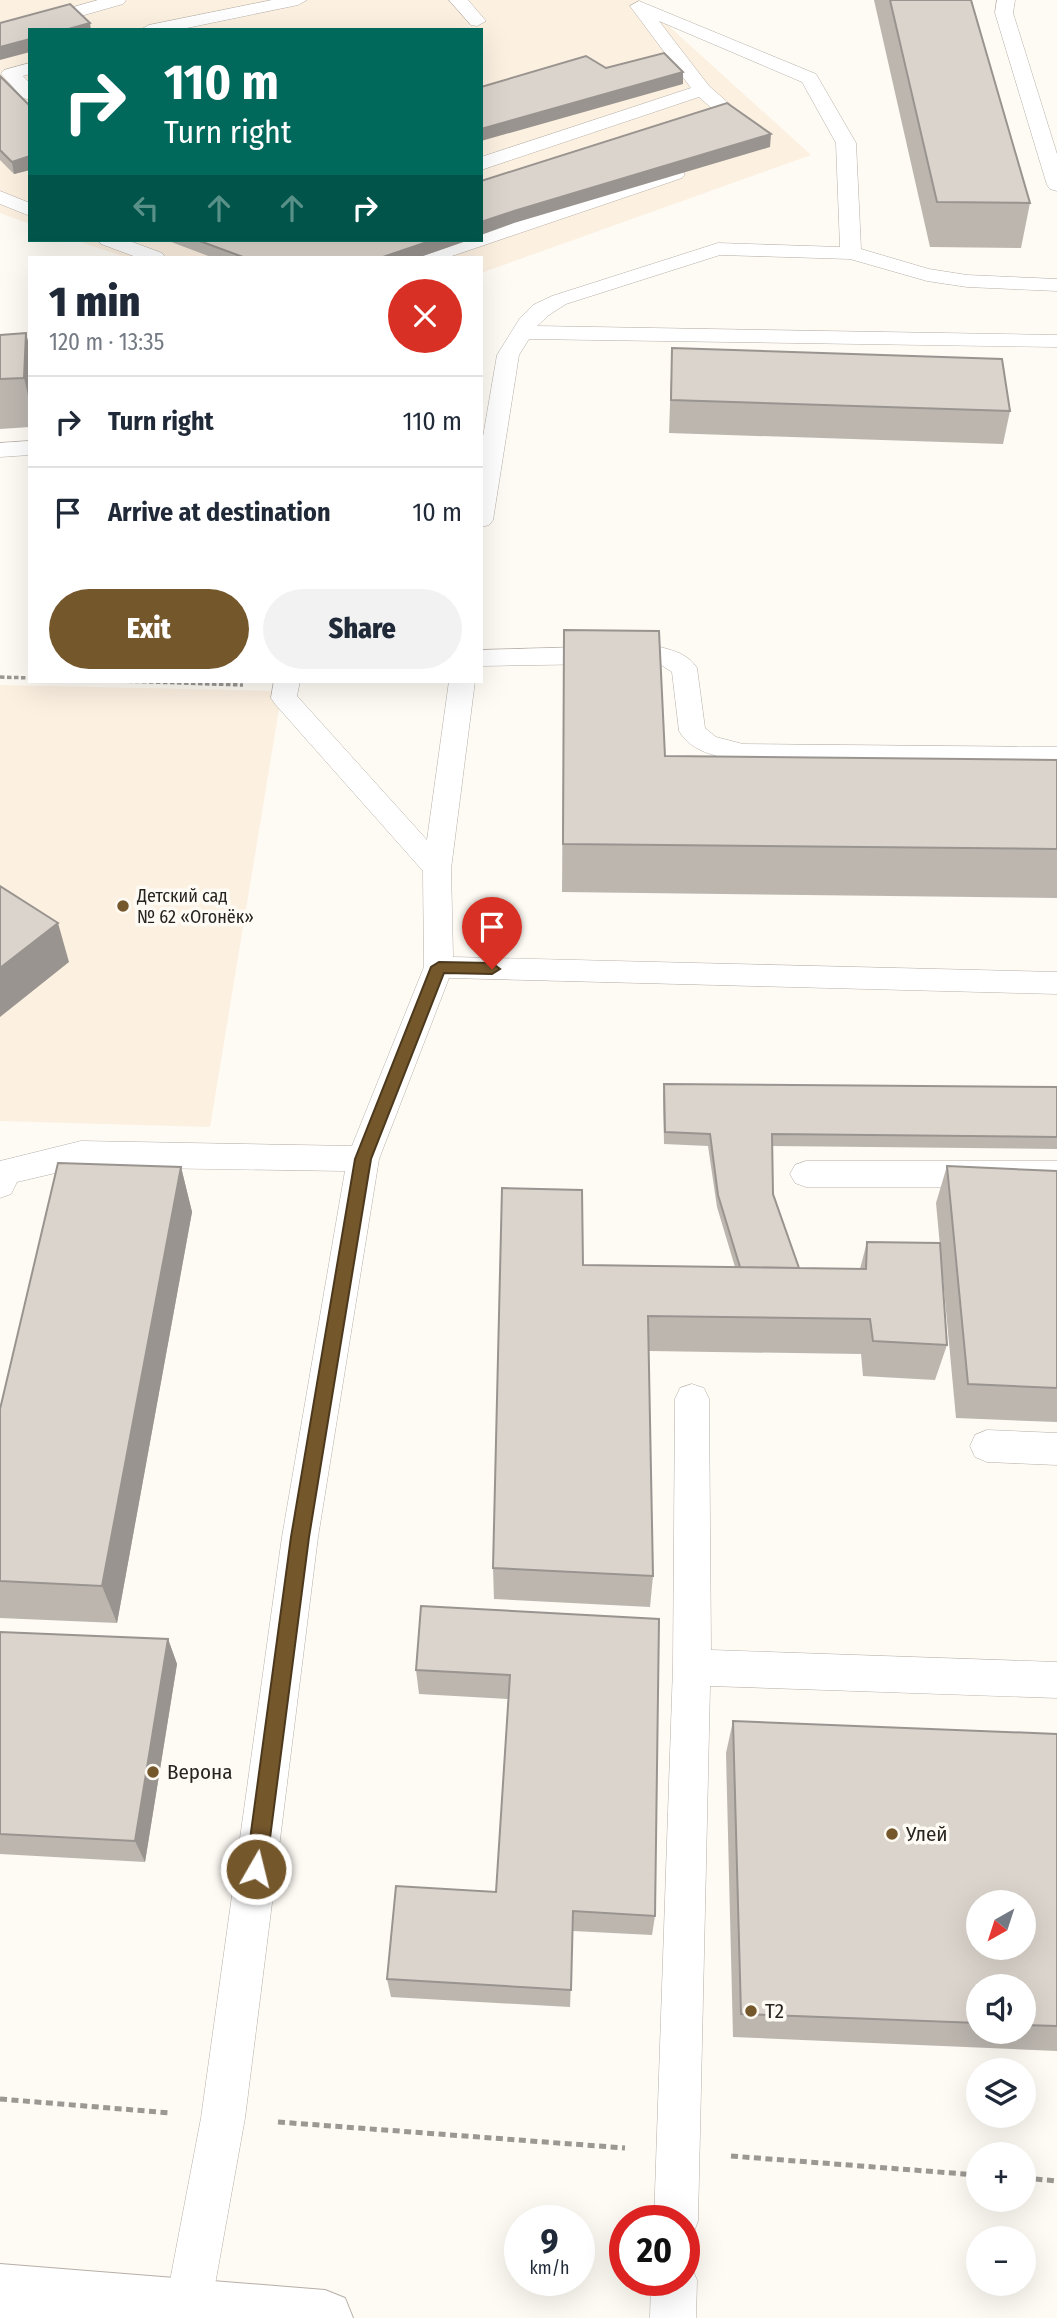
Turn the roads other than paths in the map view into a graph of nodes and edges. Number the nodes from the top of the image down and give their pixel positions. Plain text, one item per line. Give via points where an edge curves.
1 (117, 0) edge
2 (298, 0) edge
3 (458, 0) edge
4 (1006, 0) edge
5 (636, 3) edge
6 (477, 22) dead end
7 (159, 23) edge
8 (0, 34) edge
9 (28, 69) edge
10 (702, 90) junction
11 (28, 92) edge
12 (745, 150) edge
13 (483, 163) edge
14 (692, 168) edge
15 (1057, 185) edge
16 (0, 197) edge
17 (28, 209) edge
18 (483, 239) edge
19 (114, 242) edge
20 (475, 242) edge
21 (851, 253) junction
22 (152, 256) edge
23 (432, 256) edge
24 (1057, 285) edge
25 (522, 332) junction
26 (1057, 341) edge
27 (28, 448) edge
28 (0, 450) edge
29 (483, 508) edge
30 (483, 658) edge
31 (286, 683) edge
32 (462, 683) edge
33 (1057, 756) edge
34 (436, 869) junction
35 (439, 967) junction
36 (1057, 984) edge
37 (363, 1159) junction
38 (806, 1174) dead end
39 (1057, 1174) edge
40 (0, 1185) edge
41 (692, 1399) dead end
42 (987, 1446) dead end
43 (1057, 1449) edge
44 (692, 1667) junction
45 (1057, 1680) edge
46 (676, 2205) edge
47 (0, 2292) edge
48 (674, 2296) edge
49 (217, 2312) edge
50 (325, 2318) edge
51 (673, 2318) edge

1 - 8 lane
2 - 7 lane
3 - 6 lane
4 - 15 lane via 1003,13
5 - 10 lane
5 - 21 lane via 809,78 846,143
9 - 11 lane via 10,74
10 - 12 lane via 755,136 755,144
10 - 13 lane
14 - 18 lane
16 - 17 lane
19 - 22 lane
20 - 23 lane
21 - 24 lane via 927,275
21 - 25 lane via 718,249 559,300 541,310
25 - 26 lane
25 - 29 lane via 508,355
27 - 28 lane
30 - 33 lane via 651,653 667,657 684,668 692,731 707,744 743,753
31 - 34 lane via 284,698
32 - 34 lane
34 - 35 lane
35 - 36 lane
35 - 37 lane
37 - 40 lane via 80,1154 3,1173
37 - 49 lane via 300,1537 223,2118
38 - 39 lane
41 - 44 lane
42 - 43 lane
44 - 45 lane
44 - 46 lane
47 - 49 main road
48 - 51 lane
49 - 50 main road

